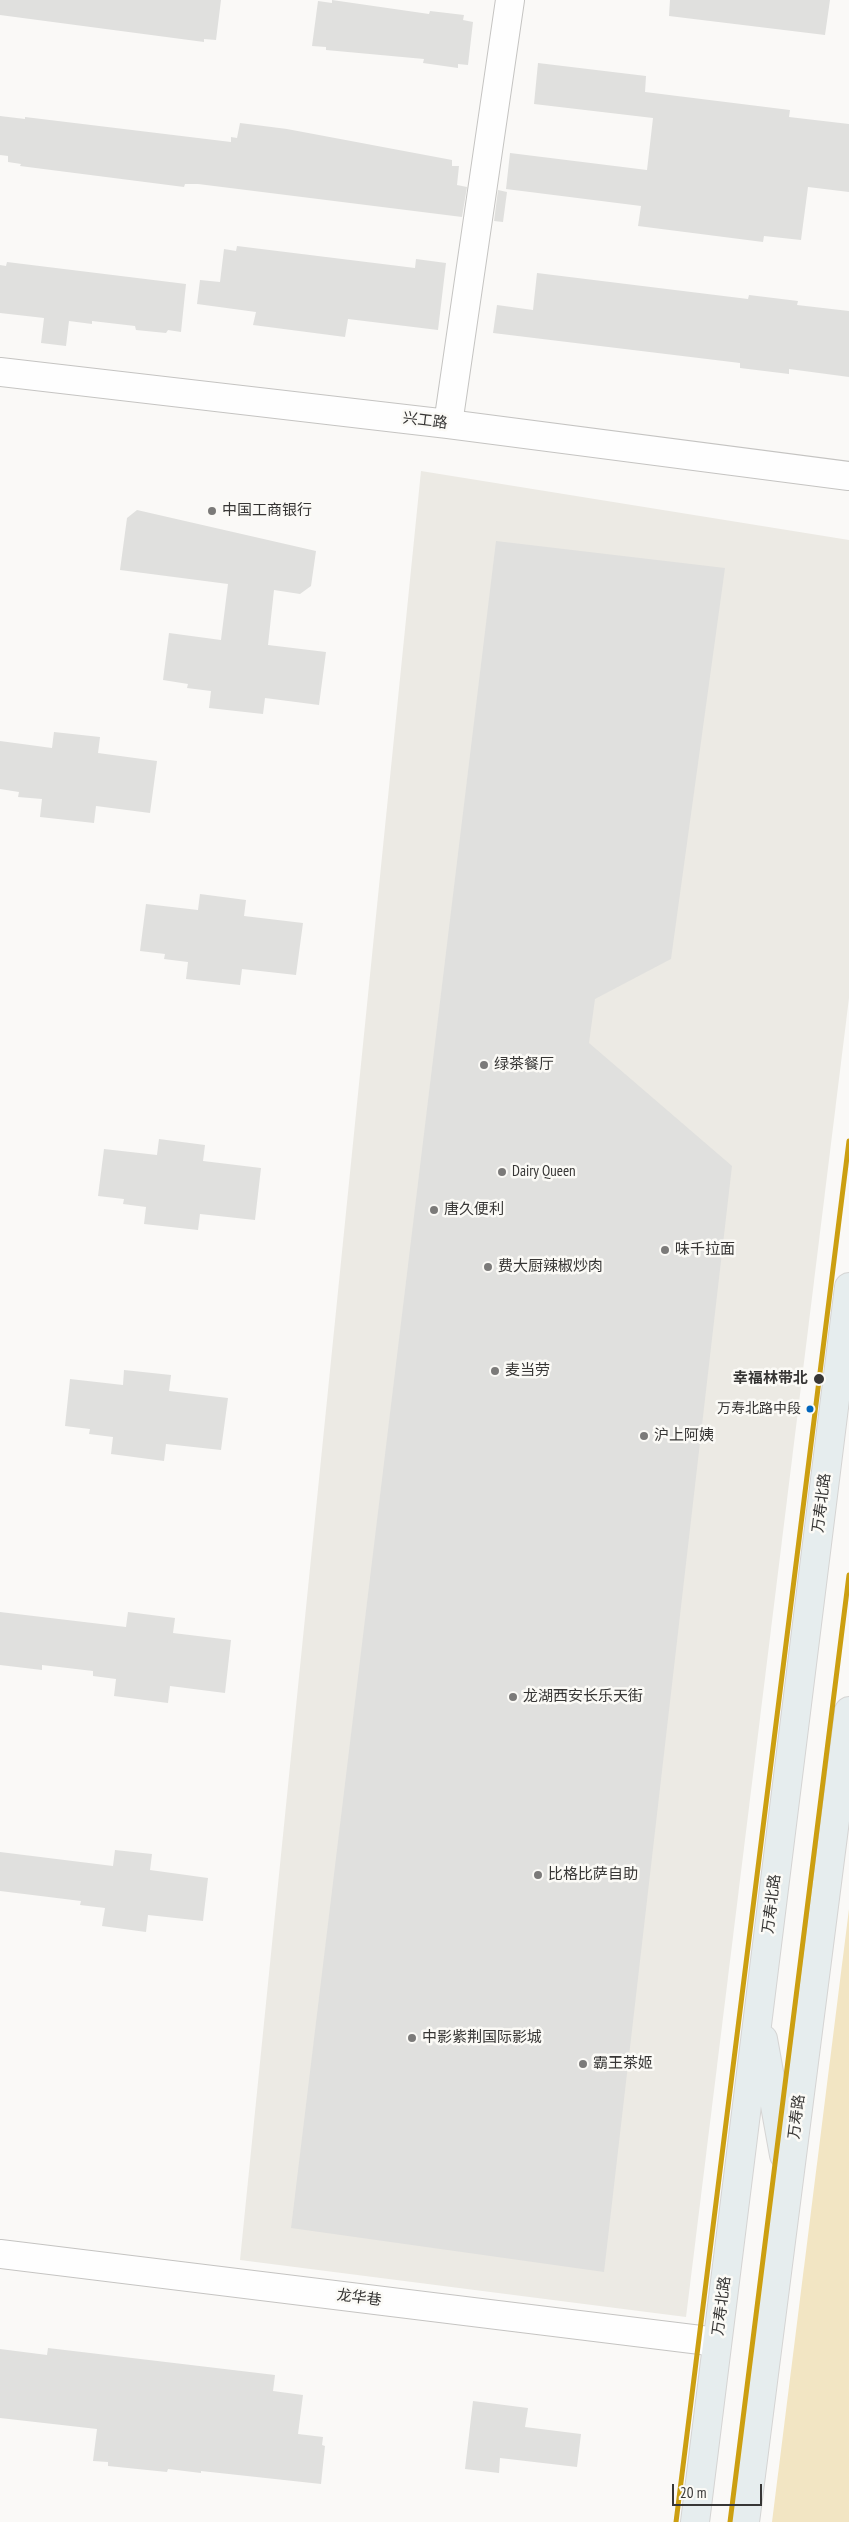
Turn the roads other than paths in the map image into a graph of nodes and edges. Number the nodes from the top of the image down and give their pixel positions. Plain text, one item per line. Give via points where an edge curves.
1 (510, 0) edge
2 (0, 372) edge
3 (448, 424) junction
4 (849, 476) edge
5 (849, 1287) edge
6 (849, 1711) edge
7 (758, 2013) junction
8 (789, 2181) junction
9 (0, 2254) edge
10 (717, 2342) junction
11 (695, 2522) edge
12 (745, 2522) edge

1 - 3 street
2 - 3 street, 兴工路
3 - 4 street, 兴工路
5 - 7 main road, 万寿北路
6 - 8 main road, 万寿路
7 - 8 main road
7 - 10 main road, 万寿北路
8 - 12 main road, 万寿路
9 - 10 street, 龙华巷
10 - 11 main road, 万寿北路

